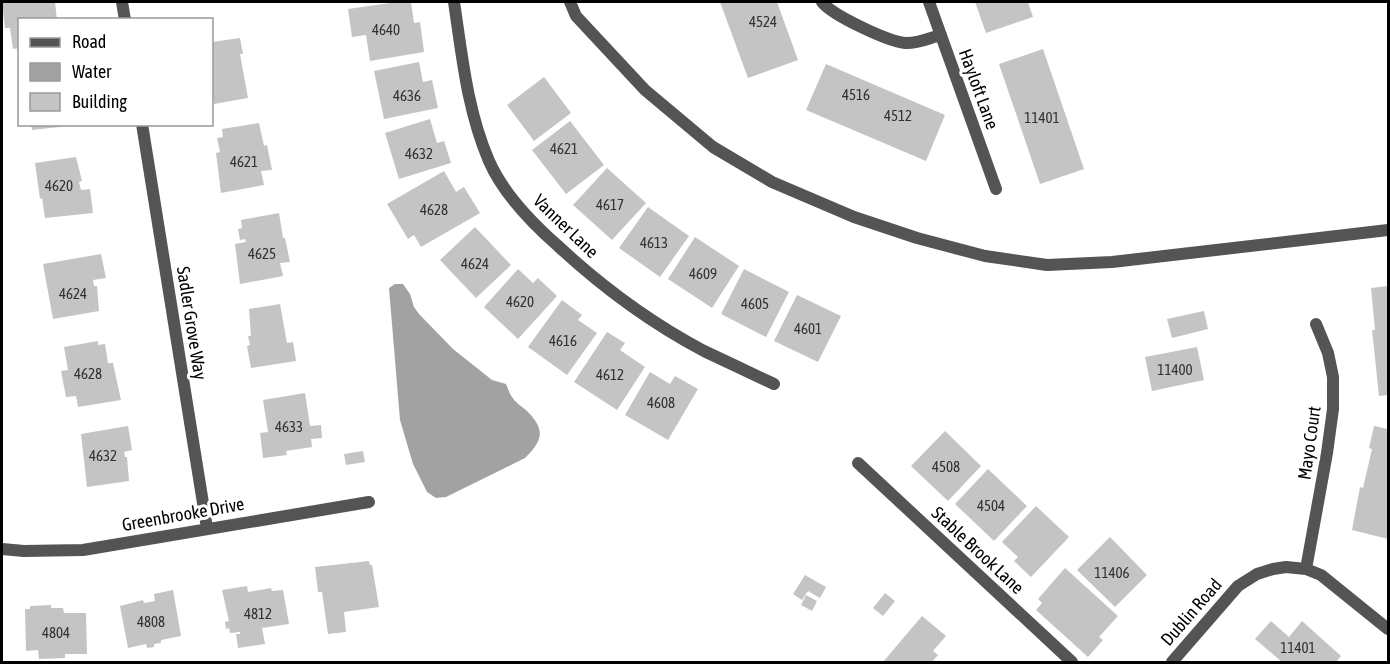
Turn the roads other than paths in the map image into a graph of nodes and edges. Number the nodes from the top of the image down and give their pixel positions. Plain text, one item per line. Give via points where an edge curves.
1 (122, 2) edge
2 (454, 2) edge
3 (570, 2) edge
4 (822, 2) edge
5 (929, 2) edge
6 (125, 18) edge
7 (941, 35) junction
8 (142, 126) edge
9 (996, 189) dead end
10 (1389, 230) edge
11 (1316, 324) dead end
12 (774, 384) dead end
13 (858, 463) dead end
14 (369, 502) dead end
15 (207, 528) junction
16 (2, 549) edge
17 (1306, 569) junction
18 (1389, 629) edge
19 (1072, 663) edge
20 (1172, 663) edge

1 - 6 street
2 - 12 street, Vanner Lane via 477,129 490,164 512,198 567,255 632,306 703,350
3 - 10 street via 576,16 645,90 713,147 772,182 854,217 917,238 985,256 1047,265 1112,262
4 - 7 street via 834,13 896,41 916,42
5 - 7 street, Hayloft Lane
7 - 9 street, Hayloft Lane
8 - 15 street, Sadler Grove Way
11 - 17 street, Mayo Court via 1333,376 1333,409
13 - 19 street, Stable Brook Lane
14 - 15 street, Greenbrooke Drive
15 - 16 street, Greenbrooke Drive via 83,550
17 - 18 street via 1321,575
17 - 20 street, Dublin Road via 1273,569 1238,586

